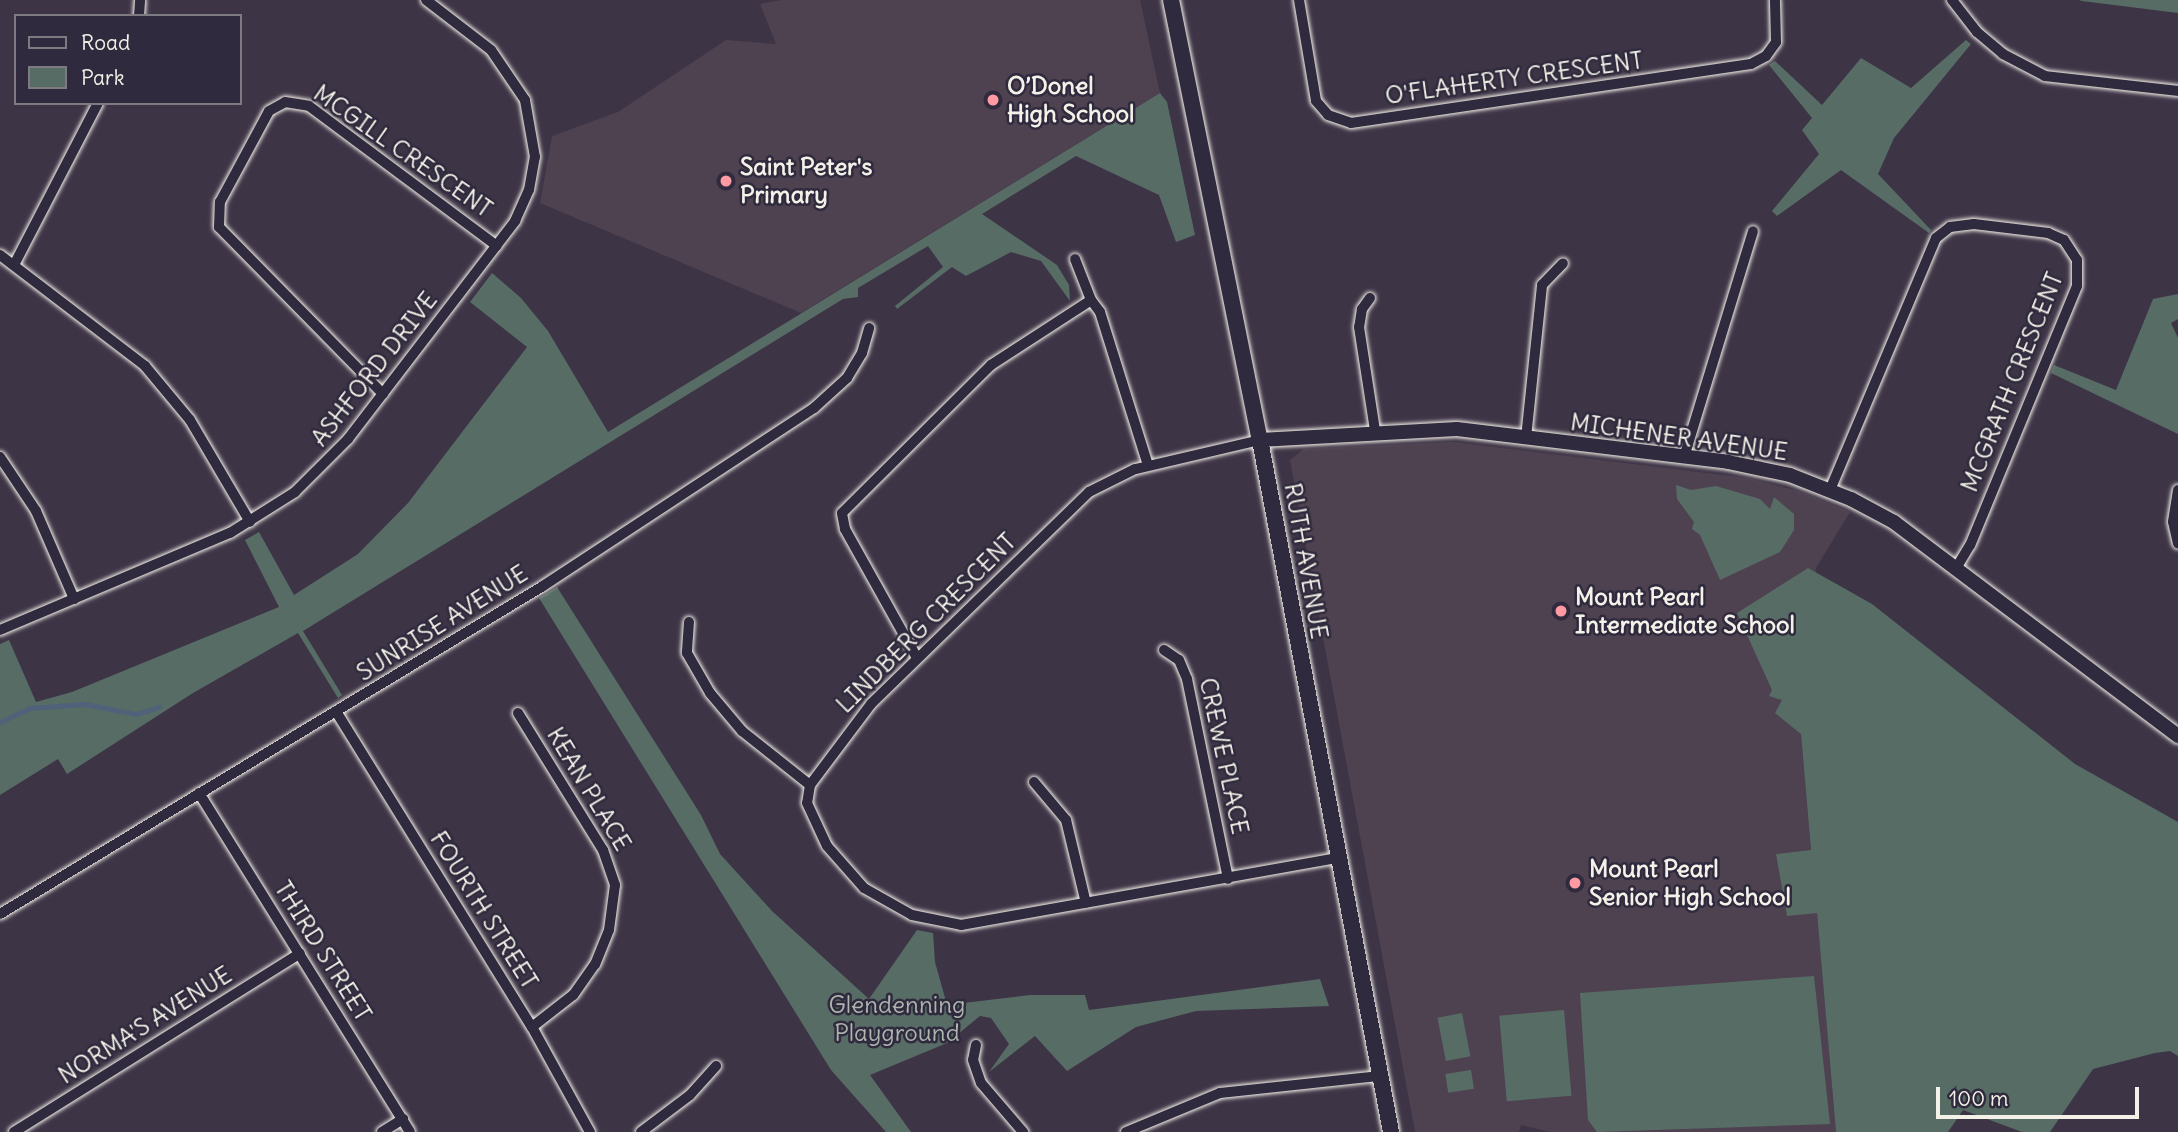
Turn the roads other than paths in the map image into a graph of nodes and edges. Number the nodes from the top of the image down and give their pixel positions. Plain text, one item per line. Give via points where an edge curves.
1 (426, 0) edge
2 (1171, 0) edge
3 (1299, 0) edge
4 (1775, 0) edge
5 (1952, 0) edge
6 (2178, 91) edge
7 (97, 105) edge
8 (1753, 231) dead end
9 (497, 246) junction
10 (0, 254) edge
11 (1076, 259) dead end
12 (1563, 263) dead end
13 (14, 265) junction
14 (1370, 298) dead end
15 (1091, 300) junction
16 (869, 328) dead end
17 (383, 394) junction
18 (1375, 430) junction
19 (1526, 438) junction
20 (1260, 440) junction
21 (0, 457) edge
22 (1684, 457) junction
23 (1148, 465) junction
24 (1830, 490) junction
25 (2178, 490) edge
26 (250, 522) junction
27 (2178, 543) edge
28 (1956, 568) junction
29 (74, 599) junction
30 (689, 622) dead end
31 (0, 630) edge
32 (1164, 650) dead end
33 (916, 658) junction
34 (337, 713) junction
35 (518, 713) dead end
36 (2178, 736) edge
37 (1034, 782) dead end
38 (810, 785) junction
39 (199, 793) junction
40 (1339, 859) junction
41 (1228, 879) junction
42 (1086, 903) junction
43 (0, 914) edge
44 (300, 953) junction
45 (532, 1027) junction
46 (976, 1045) dead end
47 (716, 1066) dead end
48 (1380, 1076) junction
49 (403, 1119) junction
50 (13, 1132) edge
51 (382, 1132) edge
52 (410, 1132) edge
53 (590, 1132) edge
54 (641, 1132) edge
55 (1023, 1132) edge
56 (1125, 1132) edge
57 (1391, 1132) edge

1 - 9 street, ASHFORD DRIVE via 499,59 529,111 535,146 532,180 521,211
2 - 20 main road, RUTH AVENUE
3 - 4 street, O'FLAHERTY CRESCENT via 1317,101 1328,115 1351,123 1751,64 1766,56 1776,42
5 - 6 street via 1977,32 2003,54 2045,76
7 - 13 street
8 - 22 street
9 - 17 street, ASHFORD DRIVE
9 - 17 street, MCGILL CRESCENT via 309,106 285,102 268,111 220,202 219,227
10 - 13 street
11 - 15 street
12 - 19 street via 1542,285
13 - 26 street via 117,340 152,372 190,421
14 - 18 street via 1362,309 1359,327
15 - 23 street via 1100,312
15 - 33 street via 983,372 844,508 845,529
16 - 34 street, SUNRISE AVENUE via 851,372 820,404 543,586
17 - 26 street, ASHFORD DRIVE via 313,476
18 - 19 street, MICHENER AVENUE via 1457,429
18 - 20 street, MICHENER AVENUE
19 - 22 street, MICHENER AVENUE
20 - 23 street, LINDBERG CRESCENT
20 - 40 main road, RUTH AVENUE
21 - 29 street via 30,498
22 - 24 street, MICHENER AVENUE via 1766,469
23 - 33 street, LINDBERG CRESCENT via 1112,478 1084,496
24 - 28 street, MICHENER AVENUE via 1879,513
24 - 28 street, MCGRATH CRESCENT via 1936,238 1950,227 1974,224 2048,233 2064,240 2077,260 2077,286 1970,545
25 - 27 street via 2173,522
26 - 29 street, ASHFORD DRIVE
28 - 36 street, MICHENER AVENUE
29 - 31 street, ASHFORD DRIVE
30 - 38 street via 687,653 710,693 742,731
32 - 41 street, CREWE PLACE via 1179,660 1187,679
33 - 38 street, LINDBERG CRESCENT via 859,718
34 - 39 street, SUNRISE AVENUE
34 - 45 street, FOURTH STREET
35 - 45 street, KEAN PLACE via 603,850 615,885 609,930 595,964 573,995
37 - 42 street via 1066,820
38 - 42 street via 810,813 827,846 864,888 899,909 971,925
39 - 43 street, SUNRISE AVENUE
39 - 44 street, THIRD STREET
40 - 41 street
40 - 48 main road, RUTH AVENUE
41 - 42 street
44 - 49 street, THIRD STREET
44 - 50 street, NORMA'S AVENUE
45 - 53 street, FOURTH STREET
46 - 55 street via 973,1060 981,1083
47 - 54 street via 690,1096
48 - 56 street via 1220,1093
48 - 57 main road, RUTH AVENUE
49 - 51 street
49 - 52 street, THIRD STREET

